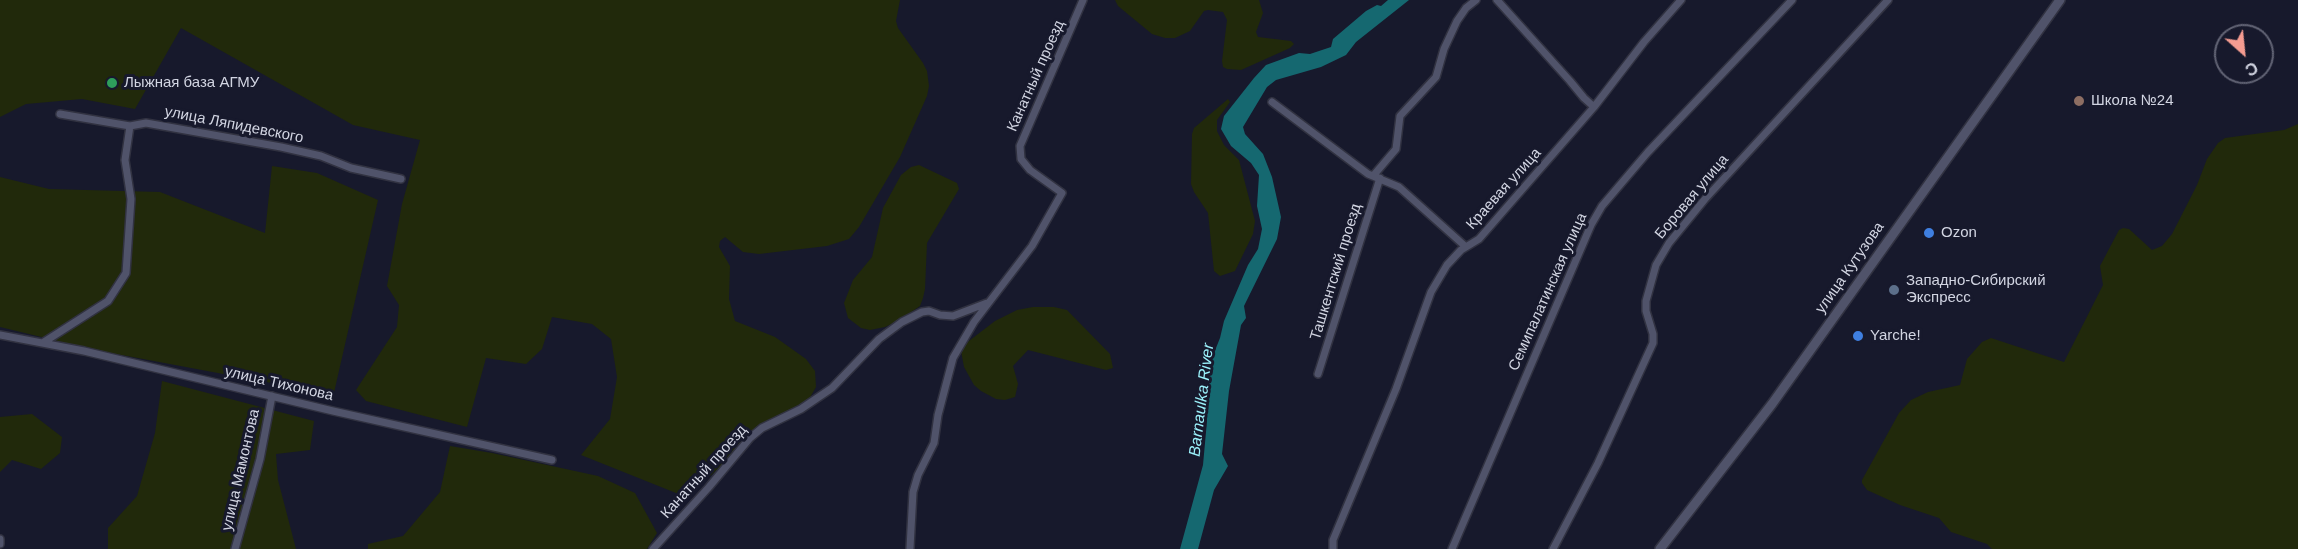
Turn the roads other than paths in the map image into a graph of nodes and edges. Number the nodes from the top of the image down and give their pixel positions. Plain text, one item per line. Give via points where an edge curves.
1 (1083, 0) edge
2 (1476, 0) edge
3 (1497, 0) edge
4 (1680, 0) edge
5 (1792, 0) edge
6 (1888, 0) edge
7 (2060, 0) edge
8 (1272, 102) dead end
9 (1594, 107) junction
10 (60, 114) dead end
11 (130, 126) junction
12 (1377, 177) junction
13 (400, 178) dead end
14 (1466, 247) junction
15 (990, 302) junction
16 (0, 335) edge
17 (44, 342) junction
18 (1318, 374) dead end
19 (272, 396) junction
20 (552, 460) dead end
21 (0, 539) edge
22 (0, 544) edge
23 (910, 548) edge
24 (235, 549) edge
25 (653, 549) edge
26 (1333, 549) edge
27 (1452, 549) edge
28 (1553, 549) edge
29 (1660, 549) edge

1 - 15 street, Канатный проезд via 1020,146 1022,159 1030,170 1062,193 1032,246
2 - 12 street, Ташкентский проезд via 1457,21 1436,77 1400,116 1396,149
3 - 9 street
4 - 9 street, Краевая улица
5 - 27 street, Семипалатинская улица via 1602,206
6 - 28 street, Боровая улица via 1669,243 1656,266 1646,301 1653,343
7 - 29 main road, улица Кутузова via 1772,404
8 - 12 street
9 - 14 street, Краевая улица via 1479,239
10 - 11 street, улица Ляпидевского
11 - 13 street, улица Ляпидевского via 146,123 280,147
11 - 17 street via 125,160 130,199 126,273 108,301
12 - 14 street via 1399,187
12 - 18 street, Ташкентский проезд
14 - 26 street, Краевая улица via 1447,265 1431,292 1396,389 1333,540
15 - 23 street, Канатный проезд via 953,358 934,443 913,492
15 - 25 street, Канатный проезд via 953,316 929,311 902,322 879,339 832,388 750,438
16 - 17 street, улица Тихонова
17 - 19 street, улица Тихонова
19 - 20 street, улица Тихонова
19 - 24 street, улица Мамонтова via 260,459
21 - 22 street

